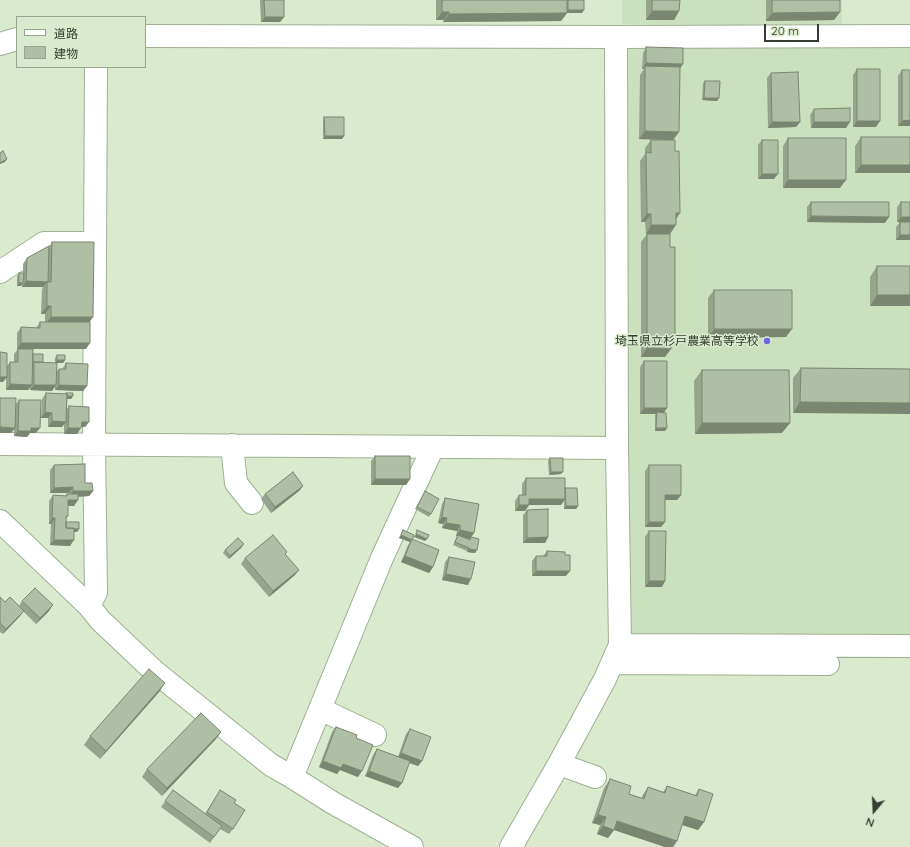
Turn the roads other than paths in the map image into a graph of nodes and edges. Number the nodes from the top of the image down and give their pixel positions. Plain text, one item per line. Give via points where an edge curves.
1 (146, 36) edge
2 (910, 36) edge
3 (616, 37) junction
4 (16, 39) edge
5 (0, 44) edge
6 (96, 68) edge
7 (95, 244) junction
8 (0, 272) edge
9 (0, 444) edge
10 (94, 444) junction
11 (232, 445) junction
12 (433, 447) junction
13 (617, 448) junction
14 (252, 503) dead end
15 (0, 521) edge
16 (89, 606) junction
17 (910, 646) edge
18 (616, 654) junction
19 (828, 664) dead end
20 (320, 709) junction
21 (375, 735) dead end
22 (559, 764) junction
23 (292, 777) junction
24 (595, 777) dead end
25 (412, 847) edge
26 (511, 847) edge

1 - 3 street
2 - 3 street
3 - 13 street
4 - 5 street
6 - 7 street
7 - 8 street via 44,243
7 - 10 street
9 - 10 street
10 - 11 street
10 - 16 street via 96,592
11 - 12 street
11 - 14 street via 236,483
12 - 13 street
12 - 20 street via 382,558
13 - 18 street
15 - 16 street
16 - 23 street via 100,620 154,671 271,765
17 - 18 street
18 - 19 street
18 - 22 street via 606,679
20 - 21 street
20 - 23 street
22 - 24 street
22 - 26 street
23 - 25 street via 333,804

